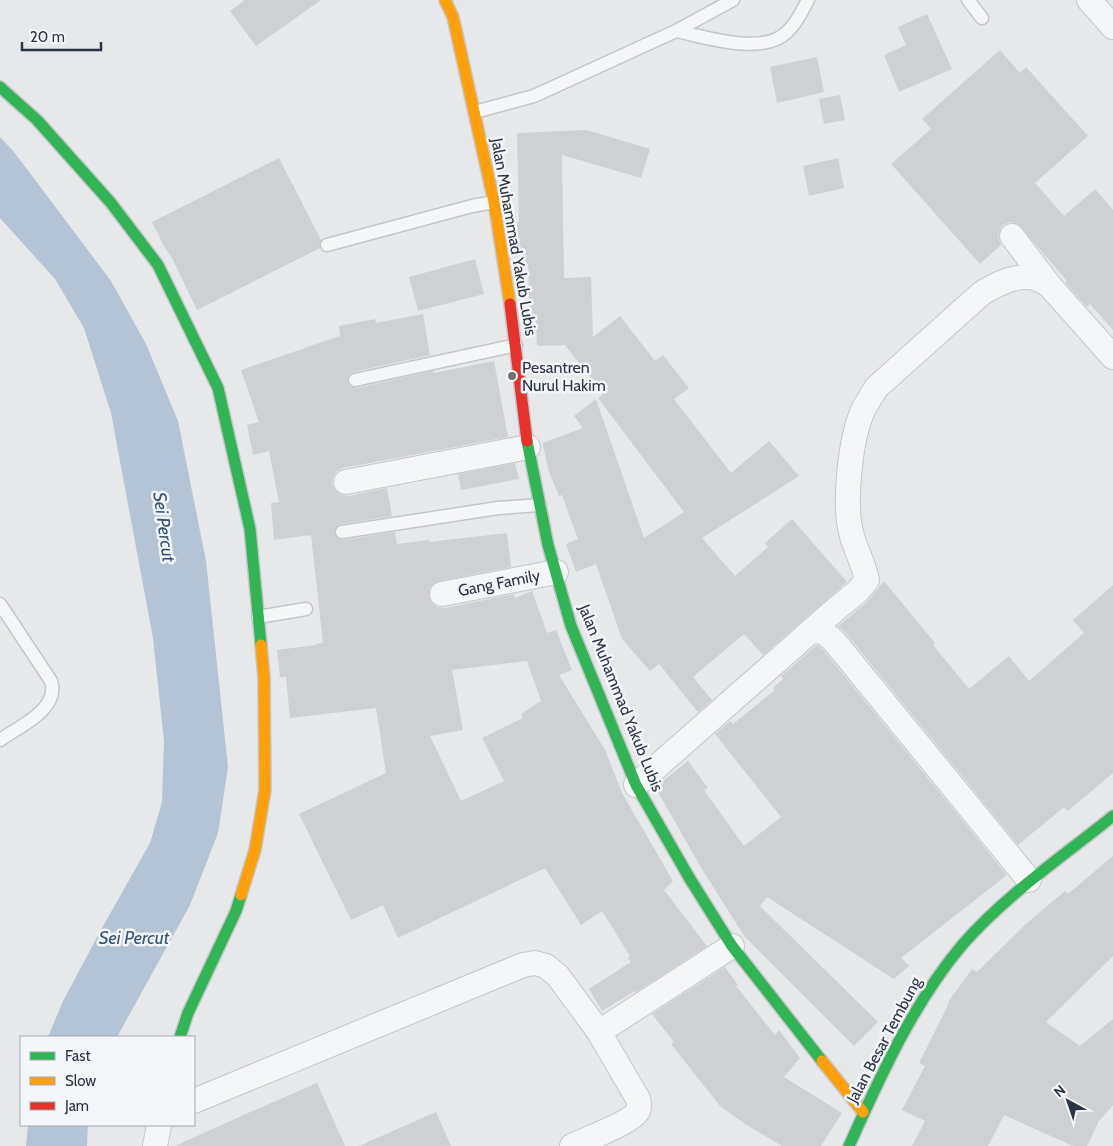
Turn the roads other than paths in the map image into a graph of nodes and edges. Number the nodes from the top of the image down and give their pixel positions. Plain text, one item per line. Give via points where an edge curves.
1 (445, 0) edge
2 (732, 0) edge
3 (808, 0) edge
4 (968, 0) edge
5 (1090, 0) edge
6 (982, 18) dead end
7 (1113, 27) edge
8 (676, 31) junction
9 (0, 87) edge
10 (476, 112) junction
11 (494, 202) junction
12 (1012, 236) dead end
13 (327, 245) dead end
14 (1049, 285) junction
15 (516, 345) junction
16 (1113, 357) edge
17 (355, 380) dead end
18 (528, 446) junction
19 (346, 482) dead end
20 (540, 504) junction
21 (342, 532) dead end
22 (556, 572) junction
23 (442, 594) dead end
24 (0, 604) edge
25 (306, 609) dead end
26 (258, 617) junction
27 (809, 633) junction
28 (0, 740) edge
29 (636, 785) junction
30 (1110, 825) edge
31 (1029, 880) junction
32 (732, 946) junction
33 (599, 1032) junction
34 (180, 1036) edge
35 (195, 1101) edge
36 (863, 1112) junction
37 (159, 1126) edge
38 (155, 1146) edge
39 (572, 1146) edge
40 (849, 1146) edge

1 - 10 main road, Jalan Muhammad Yakub Lubis via 454,17
2 - 8 lane
3 - 8 lane via 787,33 774,42 742,44
4 - 6 lane
5 - 7 street
8 - 10 lane via 534,96
9 - 26 main road via 37,120 112,203 158,265 218,388 250,529
10 - 11 main road, Jalan Muhammad Yakub Lubis
11 - 13 lane
11 - 15 main road, Jalan Muhammad Yakub Lubis
12 - 14 street
14 - 16 street
14 - 27 street via 1035,278 1019,278 1001,282 982,293 876,388 856,431 849,492 848,519 867,580
15 - 17 lane
15 - 18 main road, Jalan Muhammad Yakub Lubis
18 - 19 street
18 - 20 main road, Jalan Muhammad Yakub Lubis
20 - 21 lane
20 - 22 main road, Jalan Muhammad Yakub Lubis
22 - 23 street, Gang Family
22 - 29 main road, Jalan Muhammad Yakub Lubis via 571,626
24 - 28 lane via 53,688 47,706
25 - 26 lane
26 - 34 main road via 264,678 265,790 255,850 236,910
27 - 29 street
27 - 31 street via 825,632 834,641
29 - 32 main road, Jalan Muhammad Yakub Lubis
30 - 31 main road, Jalan Besar Tembung
31 - 36 main road, Jalan Besar Tembung via 975,931 938,976 910,1021
32 - 33 street
32 - 36 main road, Jalan Muhammad Yakub Lubis
33 - 35 street via 558,976 546,966 535,963
33 - 39 street via 638,1099 639,1110 631,1119
36 - 40 main road, Jalan Besar Tembung
37 - 38 street

